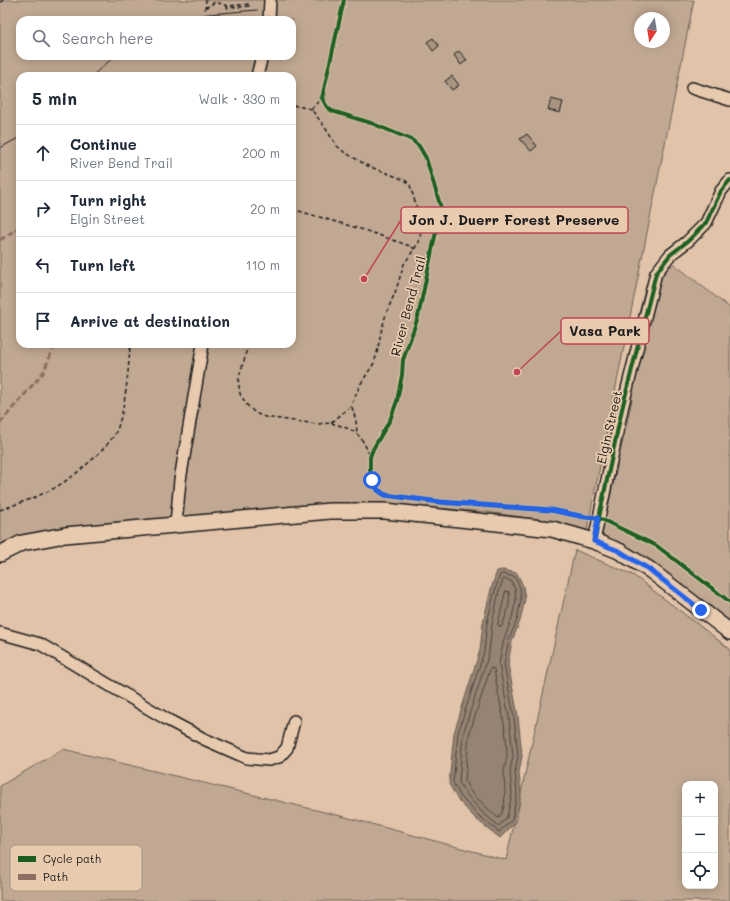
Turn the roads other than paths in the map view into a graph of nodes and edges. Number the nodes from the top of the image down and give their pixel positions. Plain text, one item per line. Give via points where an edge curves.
1 (270, 0) edge
2 (269, 16) edge
3 (261, 60) edge
4 (258, 72) edge
5 (692, 88) dead end
6 (730, 100) edge
7 (730, 180) edge
8 (202, 348) edge
9 (176, 524) junction
10 (594, 541) junction
11 (0, 554) edge
12 (730, 632) edge
13 (0, 633) edge
14 (294, 721) dead end

1 - 2 street
3 - 4 street
5 - 6 street
7 - 10 street, Elgin Street via 720,191 706,223 670,254 656,273 622,409
8 - 9 street via 180,480
9 - 10 main road via 330,511 385,511 552,529
9 - 11 main road via 65,535 22,543
10 - 12 main road via 619,551 650,570
13 - 14 street via 40,644 168,720 246,758 269,760 279,757 286,748

